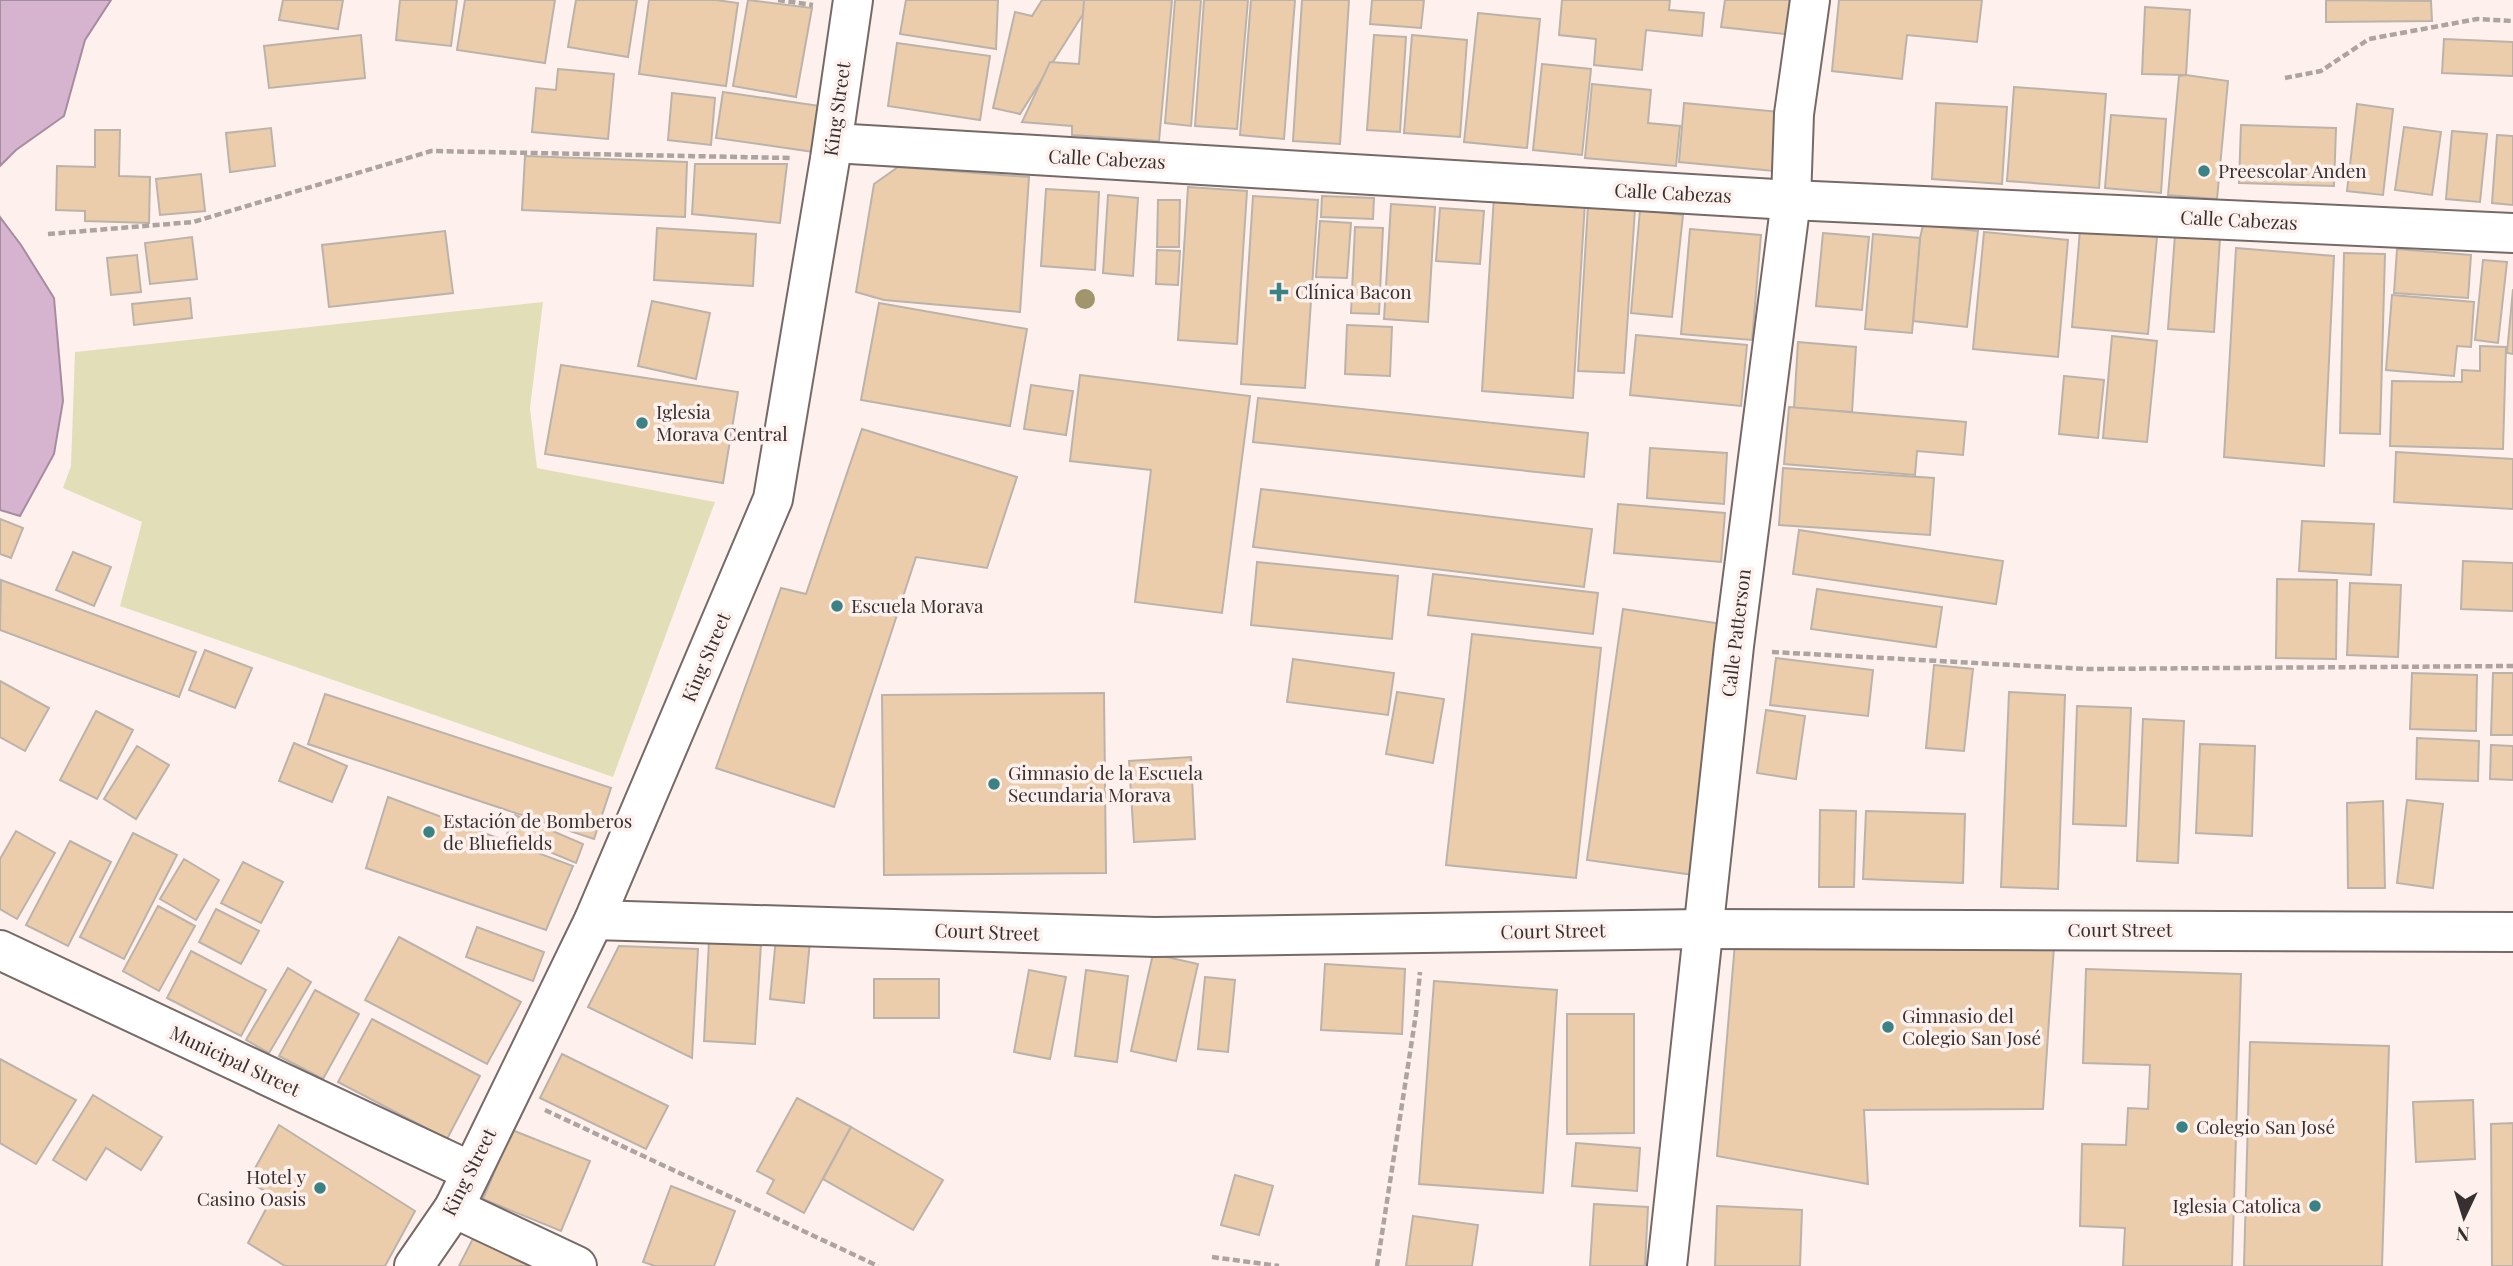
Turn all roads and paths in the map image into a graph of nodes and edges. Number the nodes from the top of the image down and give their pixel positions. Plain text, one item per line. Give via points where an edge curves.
1 (853, 0) edge
2 (1810, 0) edge
3 (2513, 21) edge
4 (2285, 78) dead end
5 (831, 151) junction
6 (1791, 200) junction
7 (2513, 233) edge
8 (48, 234) dead end
9 (1734, 646) junction
10 (2513, 666) edge
11 (594, 920) junction
12 (1702, 929) junction
13 (2513, 932) edge
14 (1424, 933) junction
15 (0, 950) edge
16 (509, 1093) junction
17 (470, 1171) junction
18 (454, 1208) junction
19 (1212, 1257) dead end
20 (414, 1266) edge
21 (577, 1266) edge
22 (878, 1266) edge
23 (1279, 1266) edge
24 (1377, 1266) edge
25 (1667, 1266) edge

1 - 5 street, King Street
2 - 6 street, Calle Patterson via 1794,114
3 - 4 path via 2477,19 2369,39 2321,71
5 - 6 street, Calle Cabezas
5 - 8 path via 431,151 193,222
5 - 11 street, King Street via 773,499
6 - 7 street, Calle Cabezas
6 - 9 street, Calle Patterson
9 - 10 path via 2087,669
9 - 12 street, Calle Patterson
11 - 14 street, Court Street via 1156,937
11 - 16 street, King Street
12 - 13 street, Court Street
12 - 14 street, Court Street
12 - 25 street, Calle Patterson
14 - 24 path
15 - 17 street, Municipal Street
16 - 17 street, King Street
16 - 22 path
17 - 18 street, King Street
18 - 20 street, King Street
18 - 21 street
19 - 23 path

